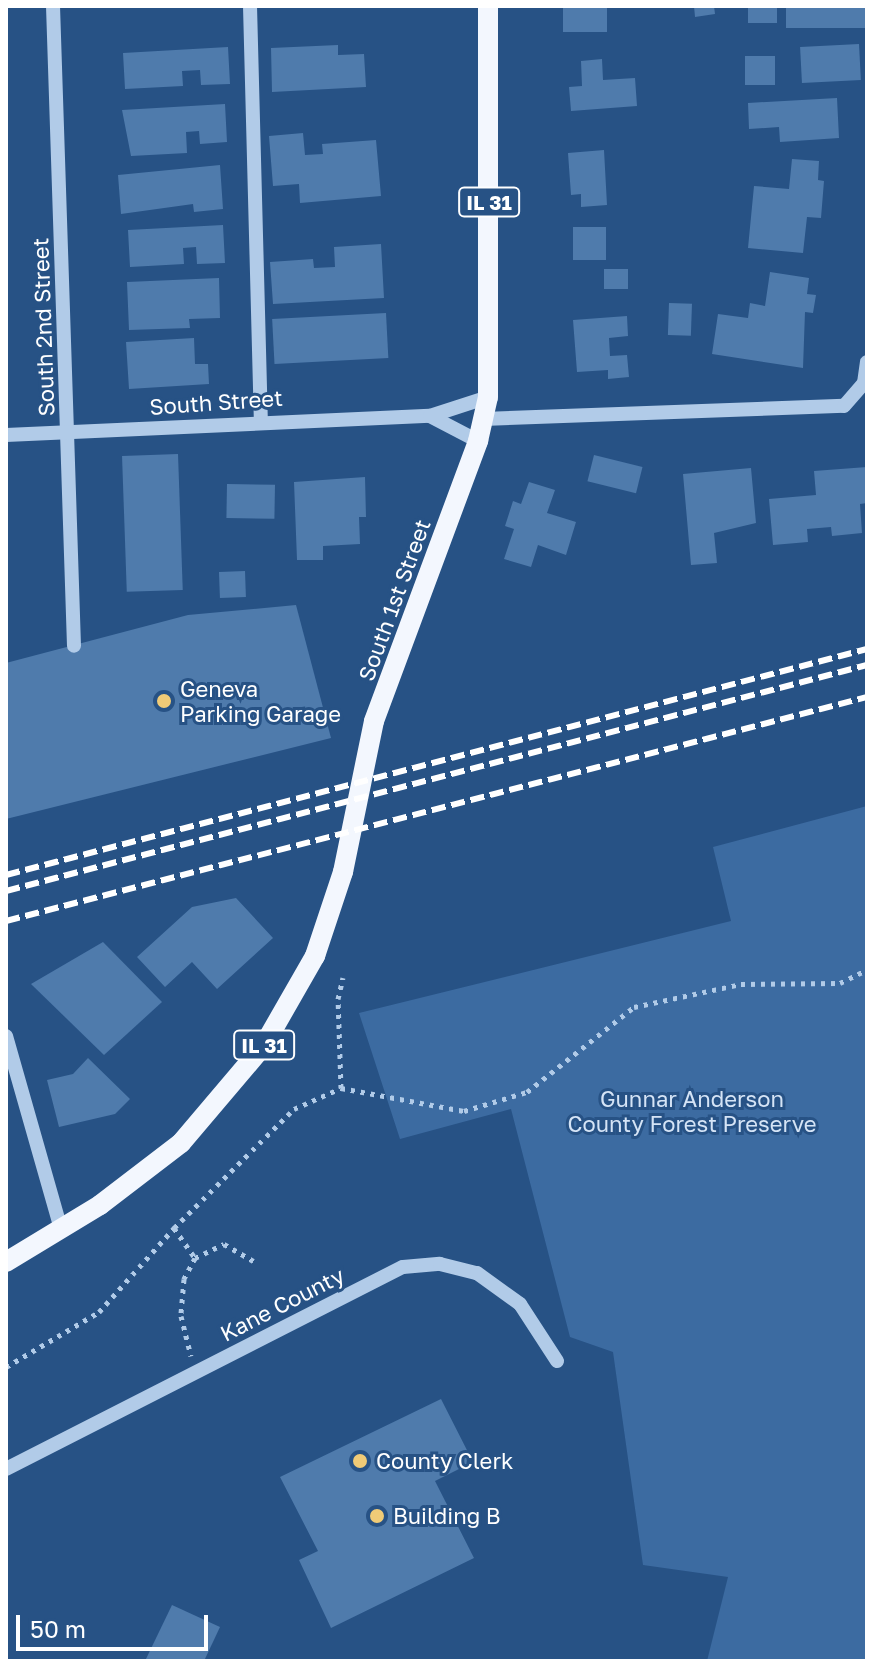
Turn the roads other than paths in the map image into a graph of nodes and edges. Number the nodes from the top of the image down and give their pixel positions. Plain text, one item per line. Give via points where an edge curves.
1 (53, 6) edge
2 (250, 6) edge
3 (488, 6) edge
4 (867, 362) edge
5 (488, 397) junction
6 (430, 416) junction
7 (483, 419) junction
8 (261, 420) junction
9 (69, 433) junction
10 (6, 435) edge
11 (478, 441) junction
12 (74, 646) dead end
13 (6, 1036) edge
14 (61, 1229) junction
15 (6, 1262) edge
16 (557, 1361) dead end
17 (6, 1469) edge

1 - 9 street, South 2nd Street
2 - 8 street
3 - 5 main road, South 1st Street / IL 31
4 - 7 street via 864,383 844,406
5 - 6 street, South Street
5 - 7 main road, South 1st Street / IL 31
6 - 8 street, South Street
6 - 11 street, South Street
7 - 11 main road, South 1st Street / IL 31
8 - 9 street, South Street
9 - 10 street, South Street
9 - 12 street, South 2nd Street
11 - 14 main road, South 1st Street / IL 31 via 374,721 343,872 315,956 283,1016 240,1078 181,1143
13 - 14 street
14 - 15 main road, South 1st Street / IL 31
16 - 17 street, Kane County via 520,1304 477,1273 440,1264 403,1267

